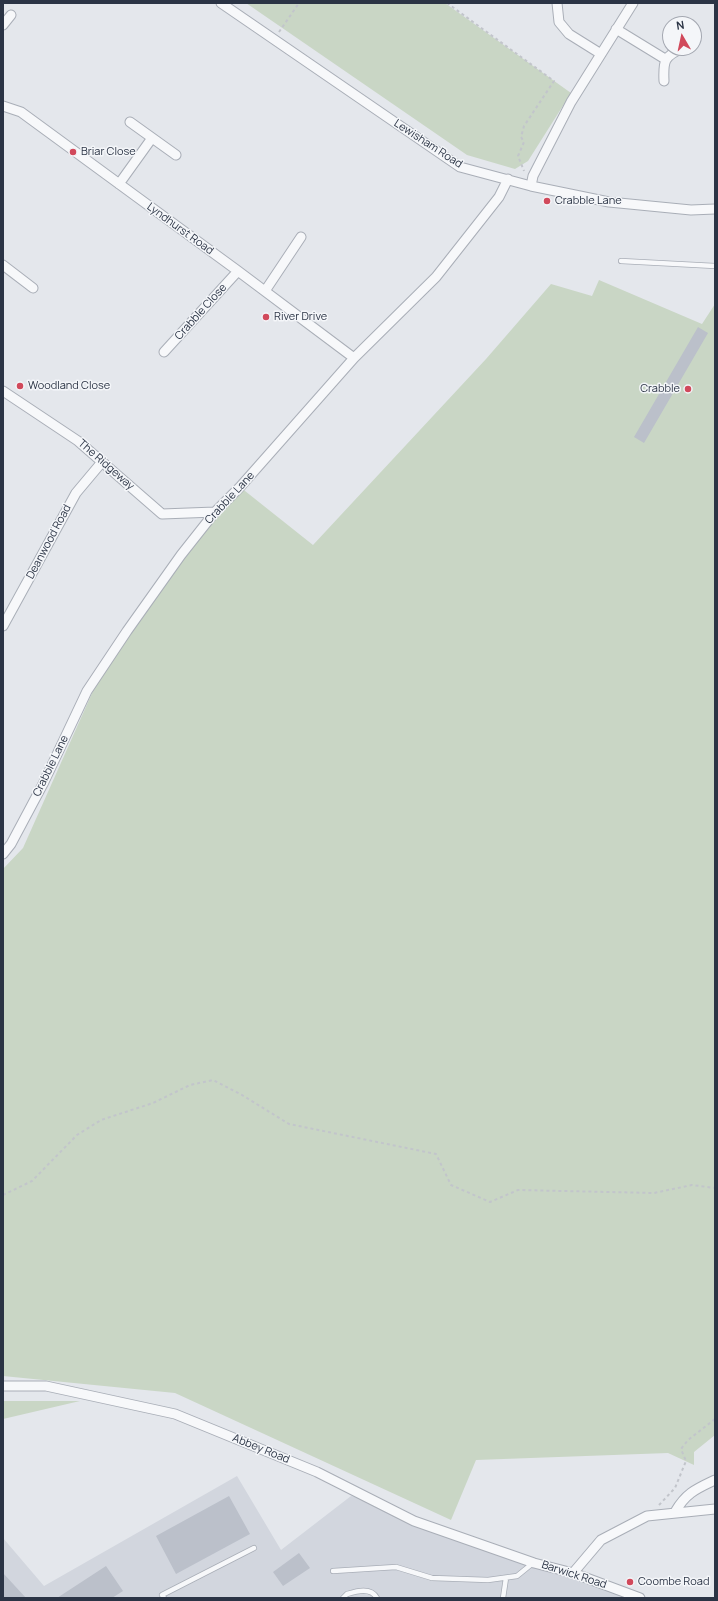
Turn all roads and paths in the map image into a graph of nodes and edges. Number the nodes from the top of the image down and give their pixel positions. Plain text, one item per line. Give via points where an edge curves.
1 (221, 3) edge
2 (299, 3) edge
3 (447, 3) edge
4 (557, 3) edge
5 (632, 3) edge
6 (616, 30) junction
7 (273, 39) junction
8 (601, 54) junction
9 (668, 56) edge
10 (665, 59) junction
11 (664, 81) dead end
12 (3, 106) edge
13 (130, 122) dead end
14 (152, 138) junction
15 (176, 155) dead end
16 (508, 179) junction
17 (119, 184) junction
18 (531, 186) junction
19 (715, 209) edge
20 (301, 237) dead end
21 (621, 261) dead end
22 (3, 264) edge
23 (715, 266) edge
24 (238, 271) junction
25 (33, 288) dead end
26 (265, 291) junction
27 (164, 352) dead end
28 (354, 358) junction
29 (3, 391) edge
30 (102, 462) junction
31 (214, 512) junction
32 (3, 626) edge
33 (3, 854) edge
34 (715, 1188) edge
35 (3, 1196) edge
36 (3, 1386) edge
37 (715, 1419) edge
38 (715, 1480) edge
39 (715, 1509) edge
40 (675, 1512) junction
41 (649, 1516) junction
42 (254, 1548) dead end
43 (508, 1554) joint
44 (534, 1563) junction
45 (334, 1571) dead end
46 (573, 1573) junction
47 (506, 1578) junction
48 (164, 1598) edge
49 (343, 1598) edge
50 (377, 1598) edge
51 (503, 1598) edge
52 (640, 1598) edge

1 - 7 street, Lewisham Road
2 - 7 path
3 - 18 path via 554,81 524,126 521,138 524,142 518,156
4 - 8 street via 559,22 569,34
5 - 6 street
6 - 8 street
6 - 10 street
7 - 16 street, Lewisham Road via 460,167
8 - 18 street via 571,102 533,176
9 - 10 street
10 - 11 street
12 - 17 street, Lyndhurst Road via 22,112
13 - 14 street
14 - 15 street
14 - 17 street
16 - 18 street, Lewisham Road
16 - 28 street, Crabble Lane via 499,197 436,277
17 - 24 street, Lyndhurst Road
18 - 19 street, Lewisham Road via 609,202 691,210
20 - 26 street
21 - 23 lane
22 - 25 street
24 - 26 street, Lyndhurst Road
24 - 27 street, Crabble Close
26 - 28 street, Lyndhurst Road
28 - 31 street, Crabble Lane
29 - 30 street, The Ridgeway via 78,441
30 - 31 street, The Ridgeway via 162,514
30 - 32 street, Deanwood Road via 76,493
31 - 33 street, Crabble Lane via 181,554 88,691 43,784
34 - 35 path via 692,1185 654,1192 518,1190 490,1202 451,1185 436,1154 289,1124 213,1080 190,1085 153,1103 101,1120 77,1135 32,1181
36 - 43 street, Abbey Road via 46,1386 175,1414 317,1472 414,1521
37 - 41 path via 688,1440 681,1449 686,1461 675,1488
38 - 40 street via 696,1489 682,1500
39 - 40 street
40 - 41 street
41 - 46 street via 601,1540
42 - 48 lane via 162,1595
43 - 44 street, Barwick Road
44 - 46 street, Barwick Road
44 - 47 lane via 517,1576
45 - 47 lane via 396,1567 432,1578
46 - 52 street, Barwick Road
47 - 51 lane
49 - 50 lane via 347,1594 366,1591 372,1592

